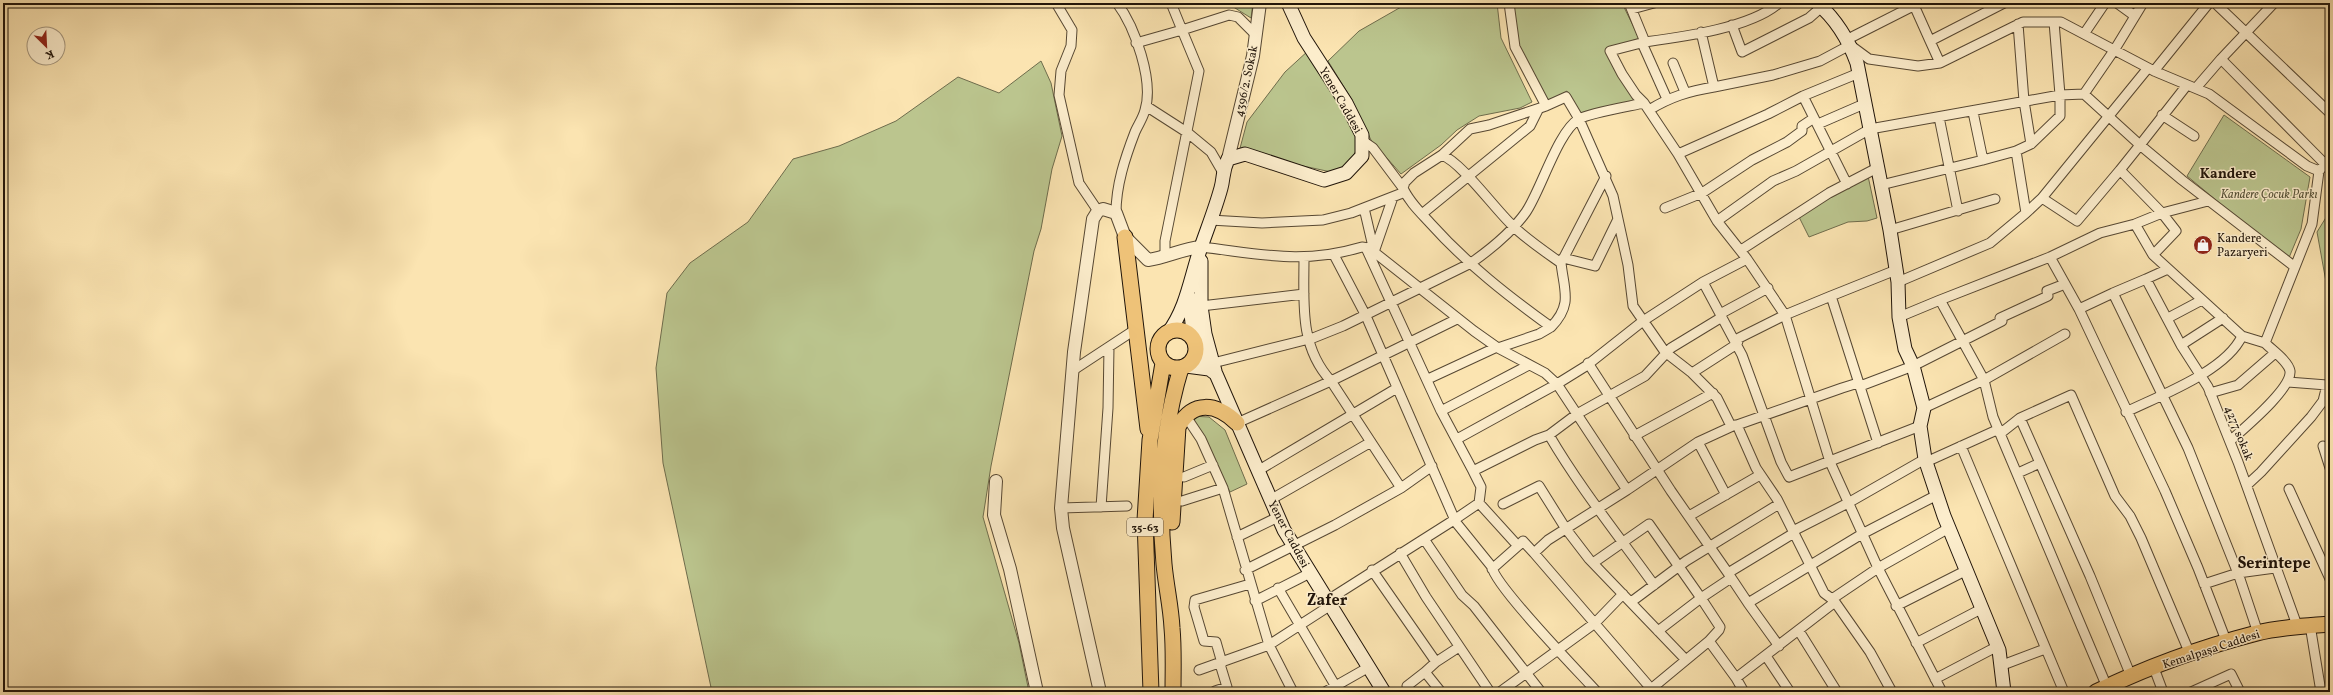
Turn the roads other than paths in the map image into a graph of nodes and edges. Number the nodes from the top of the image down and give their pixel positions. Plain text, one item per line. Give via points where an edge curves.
1 (1056, 3) edge
2 (1117, 3) edge
3 (1171, 3) edge
4 (1260, 3) edge
5 (1288, 3) edge
6 (1508, 3) edge
7 (1654, 3) edge
8 (1779, 3) edge
9 (2004, 3) edge
10 (2105, 3) edge
11 (2117, 3) edge
12 (2143, 3) edge
13 (2209, 3) edge
14 (2215, 3) edge
15 (2274, 3) edge
16 (1821, 4) edge
17 (1915, 4) edge
18 (1630, 6) edge
19 (2135, 16) junction
20 (2054, 22) junction
21 (2018, 24) junction
22 (1732, 25) junction
23 (1182, 30) junction
24 (1701, 32) junction
25 (2246, 32) junction
26 (1255, 34) junction
27 (2084, 34) junction
28 (1930, 41) junction
29 (1643, 42) junction
30 (1848, 42) junction
31 (1136, 43) junction
32 (2115, 49) junction
33 (2221, 59) junction
34 (1673, 62) dead end
35 (1940, 63) junction
36 (2151, 69) junction
37 (1859, 73) junction
38 (2191, 86) junction
39 (1714, 87) junction
40 (1685, 92) junction
41 (2084, 94) junction
42 (2060, 95) junction
43 (1803, 96) junction
44 (1667, 99) junction
45 (2024, 101) junction
46 (1864, 104) junction
47 (1146, 106) junction
48 (1647, 106) junction
49 (1542, 108) junction
50 (1973, 112) junction
51 (2330, 113) edge
52 (2162, 115) junction
53 (2108, 117) junction
54 (1939, 118) junction
55 (1579, 119) junction
56 (1816, 121) junction
57 (1870, 129) junction
58 (1188, 134) junction
59 (2194, 136) dead end
60 (1363, 141) junction
61 (2031, 144) junction
62 (2140, 144) junction
63 (1832, 149) junction
64 (2016, 151) junction
65 (1442, 154) junction
66 (1678, 154) junction
67 (1228, 159) junction
68 (1983, 160) junction
69 (2328, 161) edge
70 (1877, 168) junction
71 (1950, 168) junction
72 (2120, 170) junction
73 (1222, 171) junction
74 (2319, 171) junction
75 (1606, 176) junction
76 (1469, 178) junction
77 (1848, 184) junction
78 (1881, 185) junction
79 (1404, 190) junction
80 (1702, 192) junction
81 (1393, 197) junction
82 (2042, 198) junction
83 (1995, 199) dead end
84 (2208, 201) junction
85 (1364, 208) junction
86 (1665, 208) dead end
87 (1098, 211) junction
88 (1958, 211) junction
89 (1116, 213) junction
90 (2026, 213) junction
91 (2162, 213) junction
92 (1422, 214) junction
93 (1618, 219) junction
94 (1210, 220) junction
95 (1717, 221) junction
96 (2135, 224) junction
97 (1513, 227) junction
98 (1890, 230) junction
99 (1125, 237) junction
100 (1201, 247) junction
101 (1370, 250) junction
102 (1741, 250) junction
103 (1334, 255) junction
104 (2153, 256) junction
105 (1165, 257) junction
106 (2050, 257) junction
107 (1304, 258) junction
108 (1747, 259) junction
109 (1148, 260) junction
110 (1562, 261) junction
111 (1471, 263) junction
112 (2295, 267) junction
113 (2168, 268) junction
114 (1129, 272) junction
115 (1897, 276) junction
116 (2146, 279) junction
117 (1703, 282) junction
118 (2065, 284) junction
119 (1422, 288) junction
120 (1768, 288) junction
121 (2112, 293) junction
122 (1189, 294) junction
123 (1304, 294) junction
124 (1831, 296) junction
125 (1940, 300) junction
126 (2202, 300) junction
127 (1393, 303) junction
128 (1201, 306) junction
129 (2079, 309) junction
130 (1721, 315) junction
131 (1785, 315) junction
132 (1366, 316) junction
133 (1899, 317) junction
134 (2168, 318) junction
135 (2223, 318) junction
136 (1457, 319) junction
137 (1643, 321) junction
138 (1552, 327) junction
139 (1136, 329) junction
140 (1168, 333) junction
141 (2065, 334) dead end
142 (2242, 336) junction
143 (1307, 339) junction
144 (1410, 341) junction
145 (1962, 341) junction
146 (1194, 343) junction
147 (2265, 343) junction
148 (1737, 344) junction
149 (2182, 345) junction
150 (1109, 347) junction
151 (1497, 347) junction
152 (1665, 352) junction
153 (2275, 353) junction
154 (1382, 355) junction
155 (1163, 363) junction
156 (1588, 363) junction
157 (1529, 365) junction
158 (1913, 366) junction
159 (1184, 367) junction
160 (1213, 368) junction
161 (1072, 371) junction
162 (1692, 373) junction
163 (2201, 374) junction
164 (1428, 379) junction
165 (1984, 380) junction
166 (1331, 381) junction
167 (2288, 382) junction
168 (1858, 383) junction
169 (1557, 384) junction
170 (1396, 388) junction
171 (1713, 393) junction
172 (2210, 393) junction
173 (2162, 394) junction
174 (1608, 395) junction
175 (1812, 400) junction
176 (1924, 408) junction
177 (1441, 411) junction
178 (2126, 412) junction
179 (1577, 414) junction
180 (1185, 415) junction
181 (1353, 415) junction
182 (1765, 416) junction
183 (2020, 418) junction
184 (1237, 423) junction
185 (1734, 425) junction
186 (1920, 426) junction
187 (2000, 431) junction
188 (1549, 435) junction
189 (1634, 436) junction
190 (1456, 439) junction
191 (1150, 440) junction
192 (2230, 441) junction
193 (1371, 442) junction
194 (1698, 442) junction
195 (1878, 443) junction
196 (1961, 446) junction
197 (2323, 446) dead end
198 (1926, 461) junction
199 (1830, 462) junction
200 (2040, 463) junction
201 (1213, 465) junction
202 (1432, 466) junction
203 (2330, 468) edge
204 (1656, 469) junction
205 (1259, 470) junction
206 (1473, 471) junction
207 (2018, 473) junction
208 (1760, 476) junction
209 (1184, 477) dead end
210 (996, 481) dead end
211 (2246, 485) junction
212 (1223, 488) junction
213 (1402, 488) junction
214 (2290, 488) dead end
215 (1627, 490) junction
216 (1726, 495) junction
217 (1937, 495) junction
218 (1270, 500) junction
219 (1182, 501) dead end
220 (1479, 503) junction
221 (1848, 503) junction
222 (1503, 504) dead end
223 (1779, 504) junction
224 (1127, 506) dead end
225 (1101, 507) junction
226 (1061, 508) junction
227 (1597, 509) junction
228 (1278, 516) junction
229 (1689, 516) junction
230 (1454, 519) junction
231 (1949, 528) junction
232 (1566, 529) junction
233 (1793, 532) junction
234 (1862, 534) junction
235 (1236, 537) junction
236 (1424, 539) junction
237 (1622, 541) junction
238 (1294, 545) junction
239 (1518, 546) junction
240 (1708, 546) junction
241 (1534, 553) junction
242 (1400, 554) junction
243 (1592, 562) junction
244 (1679, 566) junction
245 (1809, 566) junction
246 (1878, 568) junction
247 (2275, 568) junction
248 (1492, 569) junction
249 (1245, 570) junction
250 (1372, 570) junction
251 (1968, 570) junction
252 (1310, 573) junction
253 (2238, 574) junction
254 (1730, 576) junction
255 (2330, 579) edge
256 (1250, 584) junction
257 (2204, 584) junction
258 (1654, 585) junction
259 (1278, 588) junction
260 (1623, 594) junction
261 (1701, 598) junction
262 (1833, 600) junction
263 (1255, 601) junction
264 (1329, 602) junction
265 (1631, 602) junction
266 (1748, 603) junction
267 (1896, 606) junction
268 (1983, 608) junction
269 (1594, 623) junction
270 (2330, 624) edge
271 (1299, 625) junction
272 (2304, 626) junction
273 (1172, 627) junction
274 (1658, 631) junction
275 (1799, 631) junction
276 (2258, 633) junction
277 (1709, 641) junction
278 (1916, 643) junction
279 (2226, 643) junction
280 (1269, 645) junction
281 (1779, 646) junction
282 (1998, 646) junction
283 (1459, 647) junction
284 (2045, 649) junction
285 (1560, 650) junction
286 (2190, 654) junction
287 (1766, 656) junction
288 (1686, 660) junction
289 (1436, 662) junction
290 (1221, 663) junction
291 (2000, 666) junction
292 (1369, 667) junction
293 (2154, 668) junction
294 (1198, 670) dead end
295 (1425, 672) junction
296 (1526, 675) junction
297 (2131, 676) junction
298 (1736, 678) junction
299 (1935, 679) junction
300 (1337, 689) edge
301 (2102, 689) edge
302 (1653, 690) edge
303 (1215, 691) edge
304 (1037, 692) edge
305 (1100, 692) edge
306 (1151, 692) edge
307 (1173, 692) edge
308 (1293, 692) edge
309 (1325, 692) edge
310 (1384, 692) edge
311 (1412, 692) edge
312 (1441, 692) edge
313 (1490, 692) edge
314 (1500, 692) edge
315 (1541, 692) edge
316 (1597, 692) edge
317 (1744, 692) edge
318 (1790, 692) edge
319 (1837, 692) edge
320 (1892, 692) edge
321 (1942, 692) edge
322 (2004, 692) edge
323 (2064, 692) edge
324 (2163, 692) edge
325 (2191, 692) edge
326 (2240, 692) edge
327 (2321, 692) edge

1 - 87 street via 1072,30 1071,46 1061,71 1059,95 1079,183
2 - 31 street via 1124,12
3 - 23 street
4 - 26 street, 4396/2. Sokak
5 - 60 main road, Yener Caddesi via 1304,38 1346,103
6 - 49 street via 1515,47
7 - 18 street
8 - 22 street via 1772,9
9 - 28 street
10 - 27 street
11 - 19 street
12 - 19 street
13 - 36 street
14 - 25 street
15 - 25 street
16 - 22 street via 1809,18 1742,52
16 - 30 main road
17 - 28 street
17 - 30 street
18 - 29 street
19 - 32 street
20 - 21 street
20 - 27 street via 2061,22
20 - 42 street
21 - 35 street
21 - 45 street
22 - 24 street
23 - 26 street via 1229,15 1238,17
23 - 31 street
23 - 58 street via 1199,71
24 - 29 street
24 - 39 street
25 - 33 street
25 - 51 street
26 - 67 street, 4396/2. Sokak via 1251,64
27 - 32 street
28 - 35 street
29 - 44 street
29 - 48 street via 1610,51 1636,95
30 - 35 street via 1869,59 1918,66
30 - 37 main road
30 - 39 street via 1820,61 1773,75
31 - 47 street via 1146,73
32 - 36 street
32 - 41 street
33 - 38 street
33 - 69 street
34 - 40 street
36 - 38 street
36 - 53 street
37 - 43 street
37 - 46 main road
38 - 52 street
38 - 74 street via 2209,94 2307,166
39 - 40 street
40 - 44 street
41 - 42 street
41 - 53 street
42 - 45 street
42 - 61 street via 2060,116
43 - 56 street
43 - 66 street
44 - 48 street
45 - 50 street
45 - 61 street
46 - 56 street
46 - 57 main road
47 - 58 street
47 - 89 street via 1121,175
48 - 55 street
48 - 66 street
49 - 55 street via 1566,97
49 - 65 street via 1489,125 1470,128
49 - 76 street via 1530,126
50 - 54 street
50 - 68 street
52 - 59 street
52 - 62 street
53 - 62 street
53 - 82 street
54 - 57 street
54 - 71 street
55 - 75 street
55 - 97 street via 1566,133 1528,210
56 - 63 street
56 - 80 street via 1802,126 1802,131 1787,142 1752,160
57 - 63 street
57 - 70 main road
58 - 73 street via 1211,152
58 - 105 street via 1165,241
60 - 67 main road, Yener Caddesi via 1362,156 1346,173 1324,180 1245,154
60 - 79 street via 1374,148
61 - 64 street
62 - 72 street
62 - 84 street
63 - 77 street
63 - 95 street via 1796,171 1773,181
64 - 68 street
64 - 90 street
65 - 76 street
65 - 79 street via 1414,173 1405,182
66 - 80 street
67 - 73 main road, Yener Caddesi
68 - 71 street
69 - 74 street
70 - 77 street
70 - 78 main road
71 - 78 street
71 - 88 street
72 - 82 street via 2077,221
72 - 91 street
73 - 94 main road, Yener Caddesi via 1221,188
74 - 112 street via 2312,224
75 - 93 street
75 - 110 street
76 - 92 street
76 - 97 street
77 - 102 street via 1829,193
78 - 98 main road
79 - 81 street
79 - 92 street
80 - 86 street
80 - 95 street
81 - 85 street
81 - 101 street
82 - 90 street
83 - 88 street
84 - 91 street
84 - 112 street
85 - 94 street via 1324,220 1262,223
85 - 101 street
87 - 89 street via 1103,209
87 - 161 street via 1093,219
88 - 98 street
89 - 99 street
90 - 115 street via 1990,243
91 - 96 street
91 - 104 street via 2176,231
92 - 111 street
93 - 110 street via 1595,266
93 - 137 street via 1628,264 1633,306
94 - 100 main road, Yener Caddesi
95 - 102 street
96 - 104 street
96 - 106 street via 2100,233
97 - 110 street
97 - 111 street
98 - 115 main road
99 - 109 street
99 - 114 main road
100 - 105 street via 1182,249
100 - 107 street via 1266,256
100 - 122 main road, Yener Caddesi
100 - 128 main road
101 - 103 street
101 - 119 street
101 - 127 street
102 - 108 street
103 - 107 street
103 - 132 street
104 - 113 street
105 - 109 street
106 - 118 street
106 - 125 street
107 - 123 street
108 - 117 street
108 - 120 street
109 - 114 street
110 - 138 street via 1566,304 1562,317
111 - 119 street
111 - 138 street via 1483,276
112 - 147 street
113 - 116 street
113 - 126 street
114 - 139 main road
115 - 124 street
115 - 133 main road
116 - 121 street
116 - 134 street, 4277 sokak
117 - 130 street
117 - 137 street
118 - 129 street
118 - 145 street via 2047,291 2048,296 2000,318 2002,321
119 - 127 street
119 - 136 street
120 - 130 street
120 - 131 street
121 - 129 street
121 - 173 street
122 - 140 main road, Yener Caddesi
122 - 146 main road, Yener Caddesi
123 - 128 street
123 - 143 street
124 - 131 street
124 - 168 street
125 - 133 street
125 - 145 street
126 - 134 street
126 - 135 street
127 - 132 street
127 - 144 street
128 - 160 main road via 1204,334
129 - 178 street
130 - 148 street
130 - 152 street
131 - 148 street via 1740,338
131 - 175 street
132 - 143 street
132 - 154 street
133 - 158 main road via 1905,348
134 - 149 street, 4277 sokak
135 - 142 street
135 - 149 street
136 - 144 street
136 - 151 street
137 - 152 street
137 - 156 street
138 - 151 street via 1539,334
139 - 150 street
139 - 191 main road
140 - 146 main road via 1182,331
140 - 155 main road via 1160,340 1158,349
141 - 165 street
142 - 147 street
142 - 163 street via 2238,347 2218,366
143 - 160 street
143 - 166 street via 1321,370
144 - 154 street
144 - 164 street
145 - 158 street
145 - 165 street
146 - 159 main road via 1193,359
146 - 160 main road, Yener Caddesi
147 - 153 street
148 - 162 street
148 - 182 street
149 - 163 street, 4277 sokak
150 - 161 street
150 - 225 street via 1108,408
151 - 157 street
151 - 164 street
152 - 162 street
152 - 174 street via 1645,376
153 - 167 street via 2287,365 2290,372
153 - 172 street via 2238,385
154 - 166 street
154 - 170 street
155 - 159 main road via 1171,368
155 - 191 main road, 35-63
156 - 169 street
156 - 174 street
157 - 169 street via 1545,373
157 - 177 street
158 - 168 street via 1863,385
158 - 176 main road
159 - 160 main road
159 - 273 main road, 35-63 via 1172,398 1162,495 1164,563
160 - 184 main road, Yener Caddesi
161 - 226 street
162 - 171 street
163 - 172 street, 4277 sokak
163 - 173 street
164 - 177 street
165 - 176 street
165 - 187 street via 1993,417
166 - 181 street
166 - 184 street
167 - 192 street
167 - 211 street via 2327,385 2323,402 2261,472
168 - 175 street
168 - 195 street
169 - 179 street
169 - 190 street
170 - 181 street
170 - 202 street
171 - 185 street
171 - 189 street
172 - 192 street, 4277 sokak
173 - 178 street
173 - 253 street via 2188,448
174 - 179 street
174 - 189 street
175 - 182 street
175 - 199 street
176 - 186 main road
177 - 190 street
178 - 257 street via 2165,491
179 - 188 street
179 - 215 street
180 - 184 main road via 1196,409 1213,408 1226,412
180 - 201 street
180 - 273 main road via 1178,428 1172,519
181 - 193 street
181 - 205 street
182 - 185 street
182 - 199 street via 1789,477
183 - 187 street
183 - 200 street
183 - 286 street via 2071,395 2115,496 2130,516 2141,538
184 - 205 main road, Yener Caddesi
185 - 194 street
185 - 208 street
186 - 195 street
186 - 198 main road
187 - 196 street
187 - 207 street
188 - 206 street
188 - 227 street
189 - 204 street
190 - 206 street
191 - 306 main road, 35-63 via 1145,520
192 - 211 street, 4277 sokak
193 - 213 street
193 - 218 street
194 - 204 street
194 - 216 street
195 - 199 street
196 - 198 street
196 - 284 street
197 - 203 street
198 - 217 main road
198 - 221 street
199 - 221 street
200 - 207 street
200 - 297 street
201 - 209 street
201 - 212 street
202 - 213 street
202 - 230 street
204 - 215 street
204 - 229 street
205 - 218 main road, Yener Caddesi
206 - 220 street via 1481,487
207 - 301 street
208 - 216 street
208 - 223 street
210 - 304 street via 994,516 1010,569
211 - 247 street, 4277 sokak
212 - 219 street
212 - 235 street
213 - 238 street
214 - 255 street
215 - 227 street
216 - 229 street
217 - 231 main road
217 - 234 street
218 - 228 main road, Yener Caddesi
220 - 230 street
220 - 239 street
221 - 233 street
221 - 234 street
222 - 232 street via 1539,486
223 - 233 street
223 - 240 street
224 - 225 street
225 - 226 street
226 - 305 street via 1063,528
227 - 232 street
227 - 237 street
228 - 235 street
228 - 238 main road, Yener Caddesi
229 - 240 street
230 - 236 street
230 - 248 street
231 - 246 street
231 - 251 main road
232 - 241 street
232 - 243 street
233 - 245 street
233 - 254 street
234 - 245 street
234 - 246 street
235 - 249 street
236 - 242 street
236 - 296 street via 1462,595 1474,606
237 - 243 street
237 - 244 street via 1649,524
237 - 258 street
238 - 249 street
238 - 252 main road, Yener Caddesi
239 - 241 street via 1523,541
239 - 248 street
240 - 244 street
240 - 254 street
241 - 269 street
242 - 250 street
242 - 283 street via 1416,583
243 - 260 street
244 - 258 street
244 - 261 street
245 - 262 street via 1824,592
245 - 266 street
246 - 262 street
246 - 267 street
247 - 253 street
247 - 272 street, 4277 sokak
248 - 285 street via 1501,584
249 - 256 street
250 - 264 street
250 - 289 street
251 - 267 street
251 - 268 main road
252 - 259 street
252 - 264 main road, Yener Caddesi
253 - 257 street
253 - 276 street
254 - 261 street
254 - 266 street
256 - 263 street
256 - 290 street via 1195,600 1194,607 1204,641 1216,642
257 - 279 street
258 - 265 street
259 - 263 street
259 - 271 street
260 - 265 street
260 - 269 street
261 - 274 street
261 - 277 street via 1720,627
262 - 275 street
262 - 320 street via 1870,652
263 - 280 street
264 - 271 street
264 - 292 main road, Yener Caddesi
265 - 274 street
266 - 281 street
267 - 278 street
268 - 278 street
268 - 282 main road
269 - 285 street
269 - 302 street
270 - 272 main road, Kemalpaşa Caddesi
271 - 280 street
271 - 300 street
272 - 276 main road, Kemalpaşa Caddesi
272 - 327 street, 4277 sokak
273 - 307 main road, 35-63
274 - 288 street
275 - 281 street
275 - 319 street
276 - 279 main road, Kemalpaşa Caddesi
277 - 288 street
277 - 298 street
278 - 299 street
279 - 286 main road, Kemalpaşa Caddesi
280 - 290 street
280 - 308 street
281 - 287 street
282 - 291 main road
282 - 299 street
283 - 289 street
283 - 313 street
284 - 291 street
284 - 323 street
285 - 296 street
285 - 316 street
286 - 293 main road, Kemalpaşa Caddesi
287 - 298 street
287 - 318 street
288 - 302 street
289 - 295 street
290 - 294 street
290 - 303 street via 1226,687
291 - 322 main road
292 - 300 street
292 - 310 main road, Yener Caddesi
293 - 297 main road, Kemalpaşa Caddesi
293 - 324 street
295 - 311 street via 1408,686
295 - 312 street
296 - 314 street
296 - 315 street
297 - 301 main road, Kemalpaşa Caddesi
298 - 317 street
299 - 321 street
300 - 309 street
325 - 326 street via 2231,674

